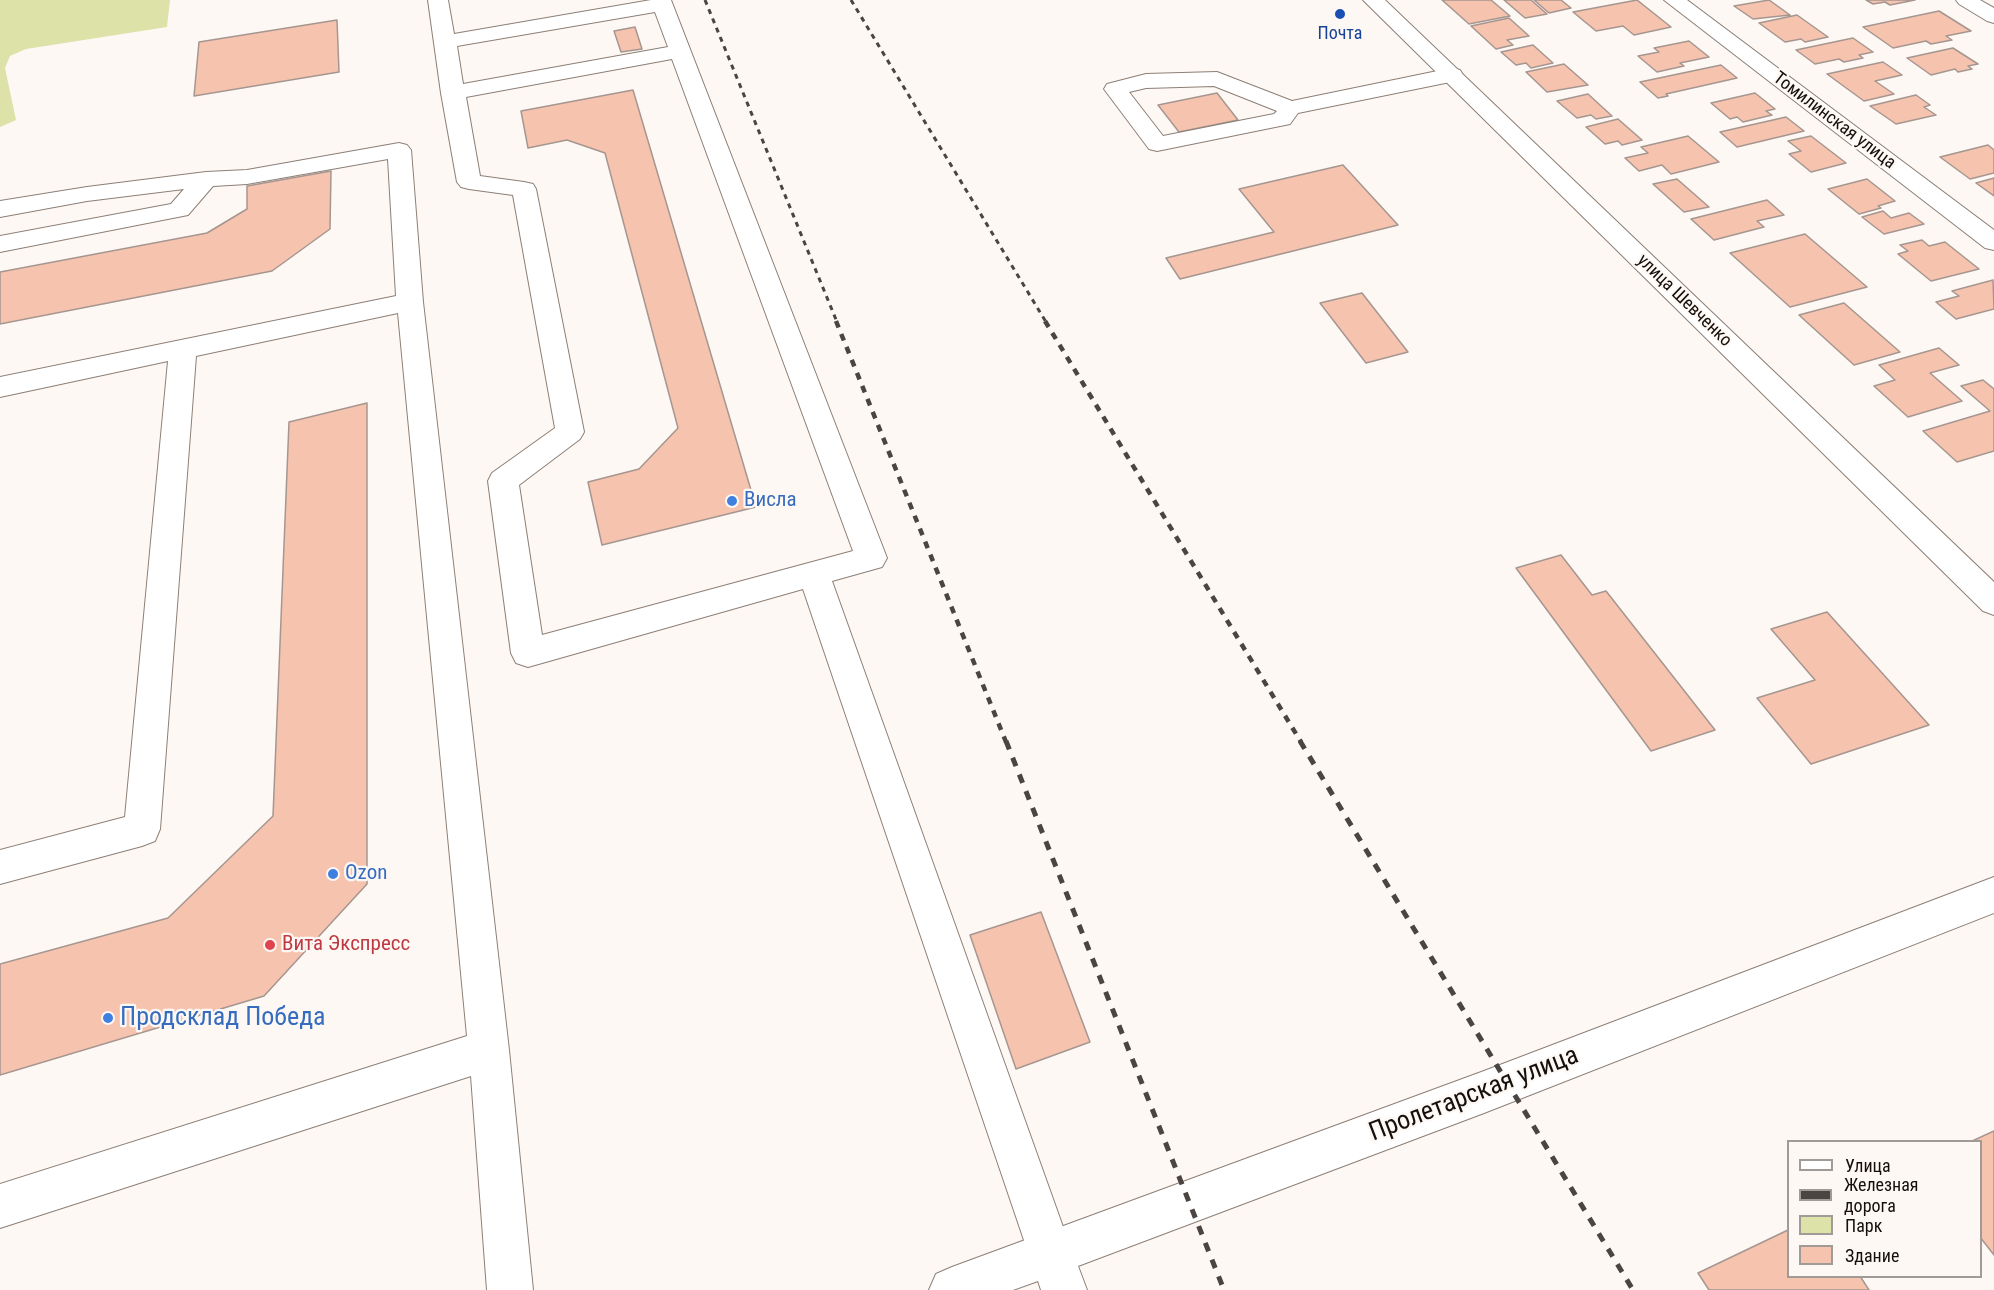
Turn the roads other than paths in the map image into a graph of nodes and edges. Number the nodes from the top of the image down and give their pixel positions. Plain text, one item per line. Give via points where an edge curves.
1 (438, 0) edge
2 (1373, 0) edge
3 (1674, 0) edge
4 (1966, 0) edge
5 (662, 2) edge
6 (1994, 17) edge
7 (444, 42) junction
8 (680, 51) junction
9 (1452, 75) junction
10 (452, 93) junction
11 (1290, 108) junction
12 (206, 179) junction
13 (0, 209) edge
14 (1994, 242) edge
15 (0, 244) edge
16 (410, 302) junction
17 (183, 349) junction
18 (0, 387) edge
19 (813, 573) junction
20 (1994, 602) edge
21 (0, 867) edge
22 (1994, 894) edge
23 (489, 1050) junction
24 (0, 1206) edge
25 (1057, 1271) edge
26 (510, 1290) edge
27 (952, 1290) edge

1 - 7 main road
2 - 9 main road, улица Шевченко
3 - 14 main road, Томилинская улица
4 - 6 main road
5 - 7 main road
5 - 8 main road
7 - 10 main road
8 - 10 main road
8 - 19 main road via 871,558
9 - 11 main road
9 - 20 main road, улица Шевченко
10 - 19 main road via 469,182 524,189 570,432 502,481 528,653
11 - 11 main road via 1282,119 1157,144 1115,89 1146,81 1217,79
12 - 13 main road
12 - 15 main road via 179,210
12 - 16 main road via 247,177 399,150
16 - 17 main road
16 - 23 main road
17 - 18 main road
17 - 21 main road via 142,829
19 - 25 main road
22 - 25 main road, Пролетарская улица via 1190,1203
23 - 24 main road
23 - 26 main road
25 - 27 main road, Пролетарская улица

